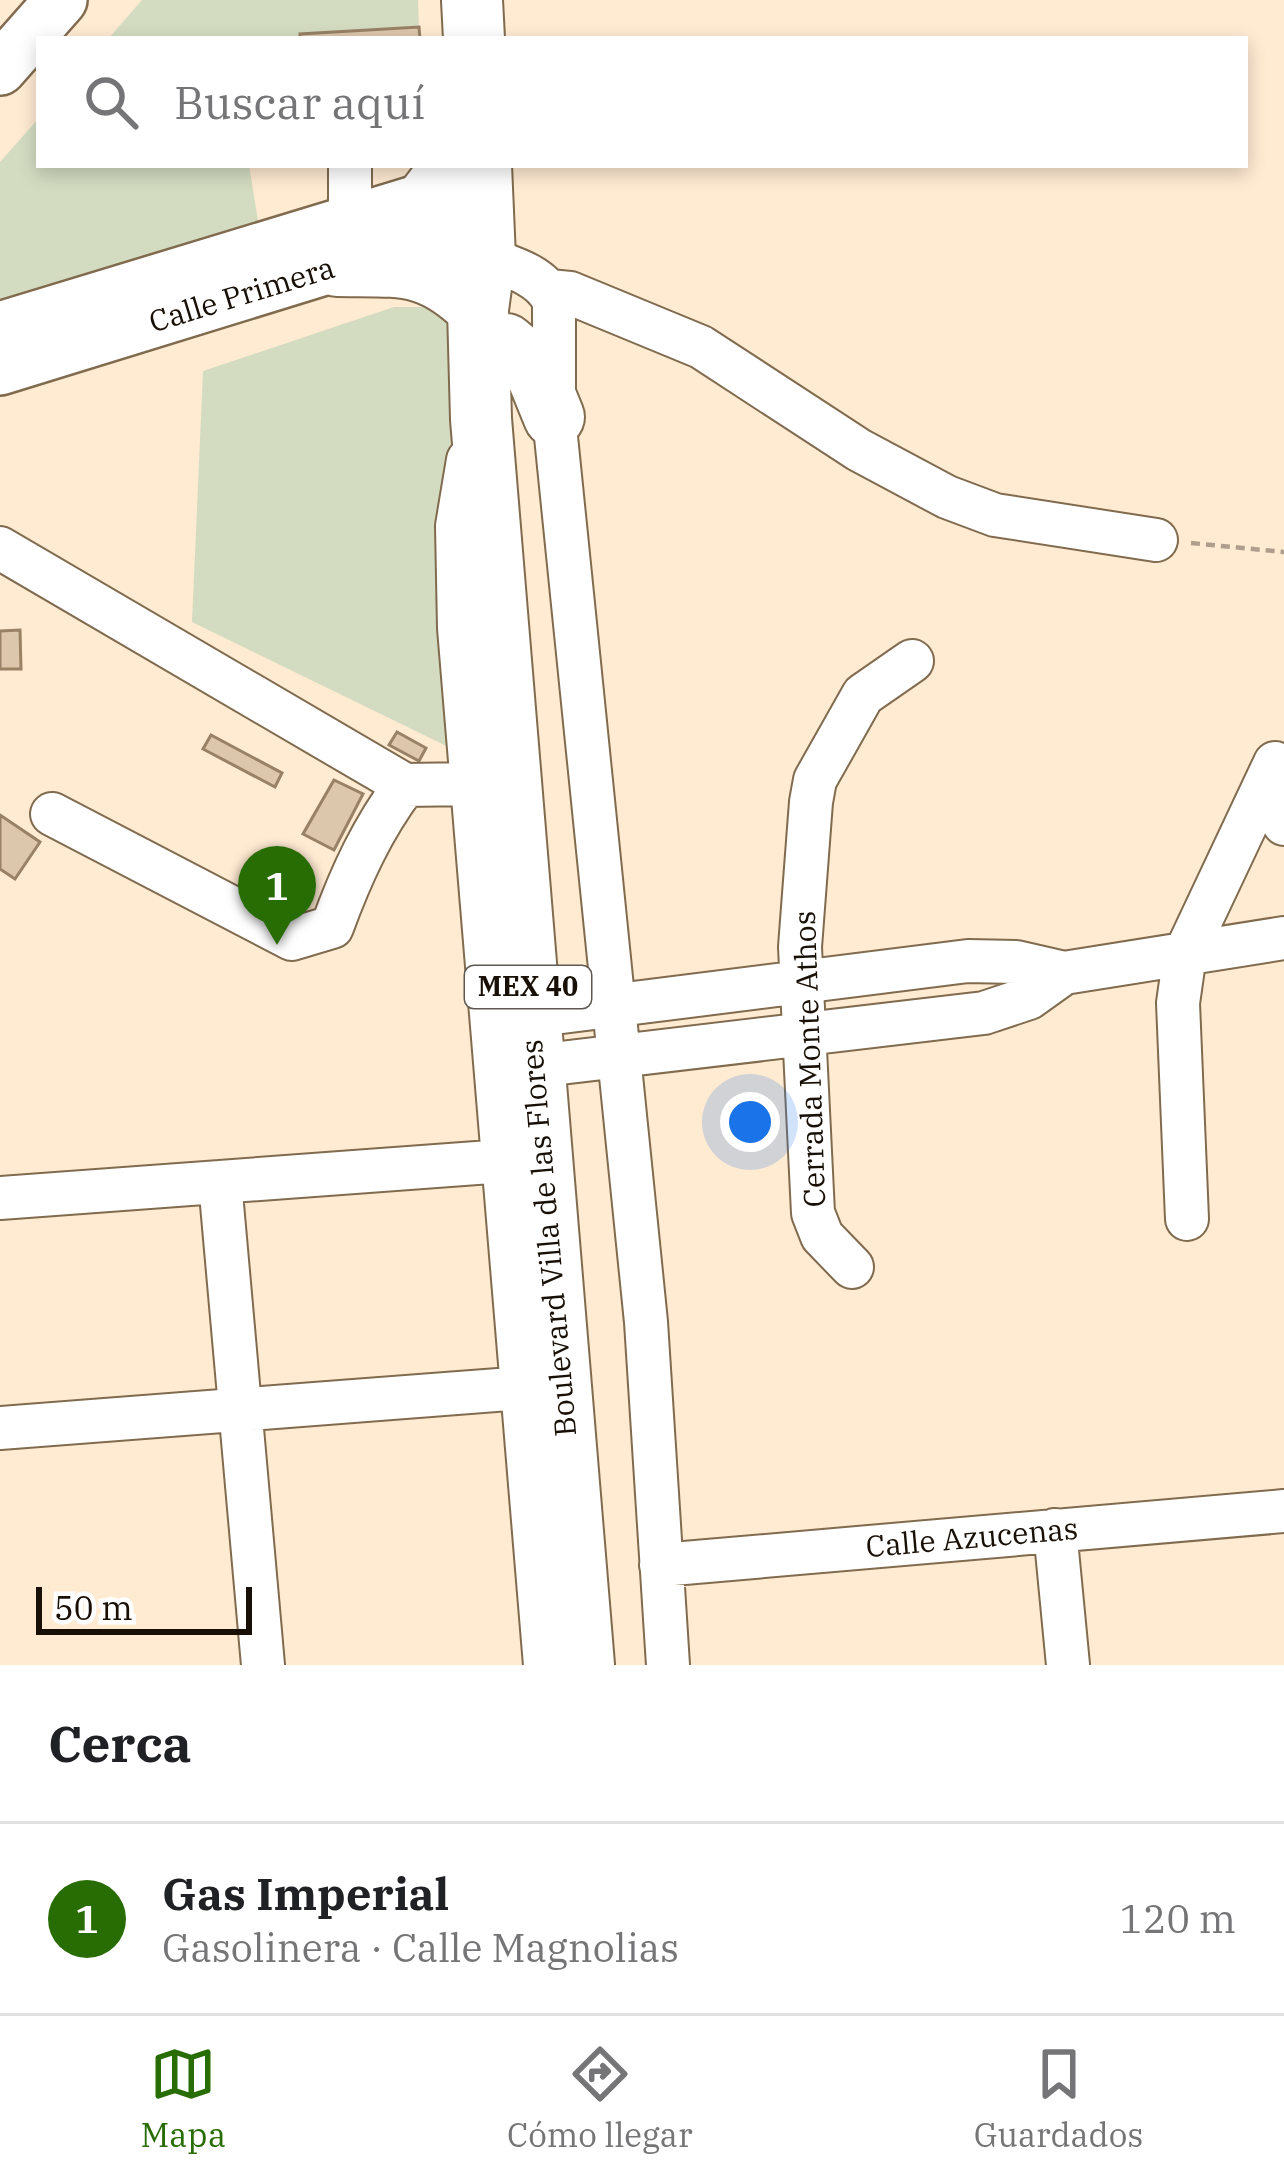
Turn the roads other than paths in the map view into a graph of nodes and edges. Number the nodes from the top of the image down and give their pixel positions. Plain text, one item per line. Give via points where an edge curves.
1 (61, 0) edge
2 (0, 69) edge
3 (350, 168) edge
4 (344, 244) junction
5 (485, 244) edge
6 (0, 328) edge
7 (0, 369) edge
8 (554, 417) joint
9 (481, 419) junction
10 (1156, 540) road end
11 (0, 548) edge
12 (912, 661) dead end
13 (405, 784) junction
14 (472, 784) junction
15 (52, 814) dead end
16 (1284, 824) edge
17 (1284, 938) edge
18 (1184, 954) junction
19 (1064, 973) junction
20 (802, 983) junction
21 (805, 1036) junction
22 (570, 1037) junction
23 (504, 1161) junction
24 (220, 1182) junction
25 (0, 1198) edge
26 (1187, 1220) dead end
27 (852, 1267) dead end
28 (523, 1388) junction
29 (240, 1410) junction
30 (0, 1428) edge
31 (1284, 1510) edge
32 (1055, 1530) junction
33 (661, 1564) junction
34 (263, 1665) edge
35 (545, 1665) edge
36 (584, 1665) edge
37 (613, 1665) edge
38 (668, 1665) edge
39 (1068, 1665) edge

1 - 2 main road
3 - 4 street
4 - 5 main road, Calle Primera
4 - 5 highway via 452,284
4 - 6 main road, Calle Primera
4 - 7 main road, Calle Primera
5 - 8 highway
5 - 9 highway, Boulevard Villa de las Flores / MEX 40
5 - 10 street via 570,292 701,347 947,497 995,514
5 - 22 highway, Boulevard Villa de las Flores / MEX 40 via 520,470
8 - 22 street
9 - 14 street via 457,526
9 - 22 highway, Boulevard Villa de las Flores / MEX 40
11 - 13 street
12 - 20 street, Cerrada Monte Athos via 863,695 815,780
13 - 14 street
13 - 15 street via 381,817 332,927 292,939
14 - 23 street
16 - 18 street via 1275,763
17 - 18 street
18 - 19 street
18 - 26 street via 1178,1003
19 - 20 street via 968,961
19 - 21 street via 1029,998 984,1013
20 - 21 street, Cerrada Monte Athos
20 - 22 street
21 - 22 street
21 - 27 street, Cerrada Monte Athos via 813,1213 822,1236
22 - 33 street via 646,1322
22 - 36 highway, Boulevard Villa de las Flores / MEX 40
22 - 37 highway, Boulevard Villa de las Flores / MEX 40
23 - 24 street
23 - 28 street
24 - 25 street
24 - 29 street
28 - 29 street
28 - 35 street
29 - 30 street
29 - 34 street
31 - 32 street, Calle Azucenas
32 - 33 street, Calle Azucenas
32 - 39 street
33 - 38 street

